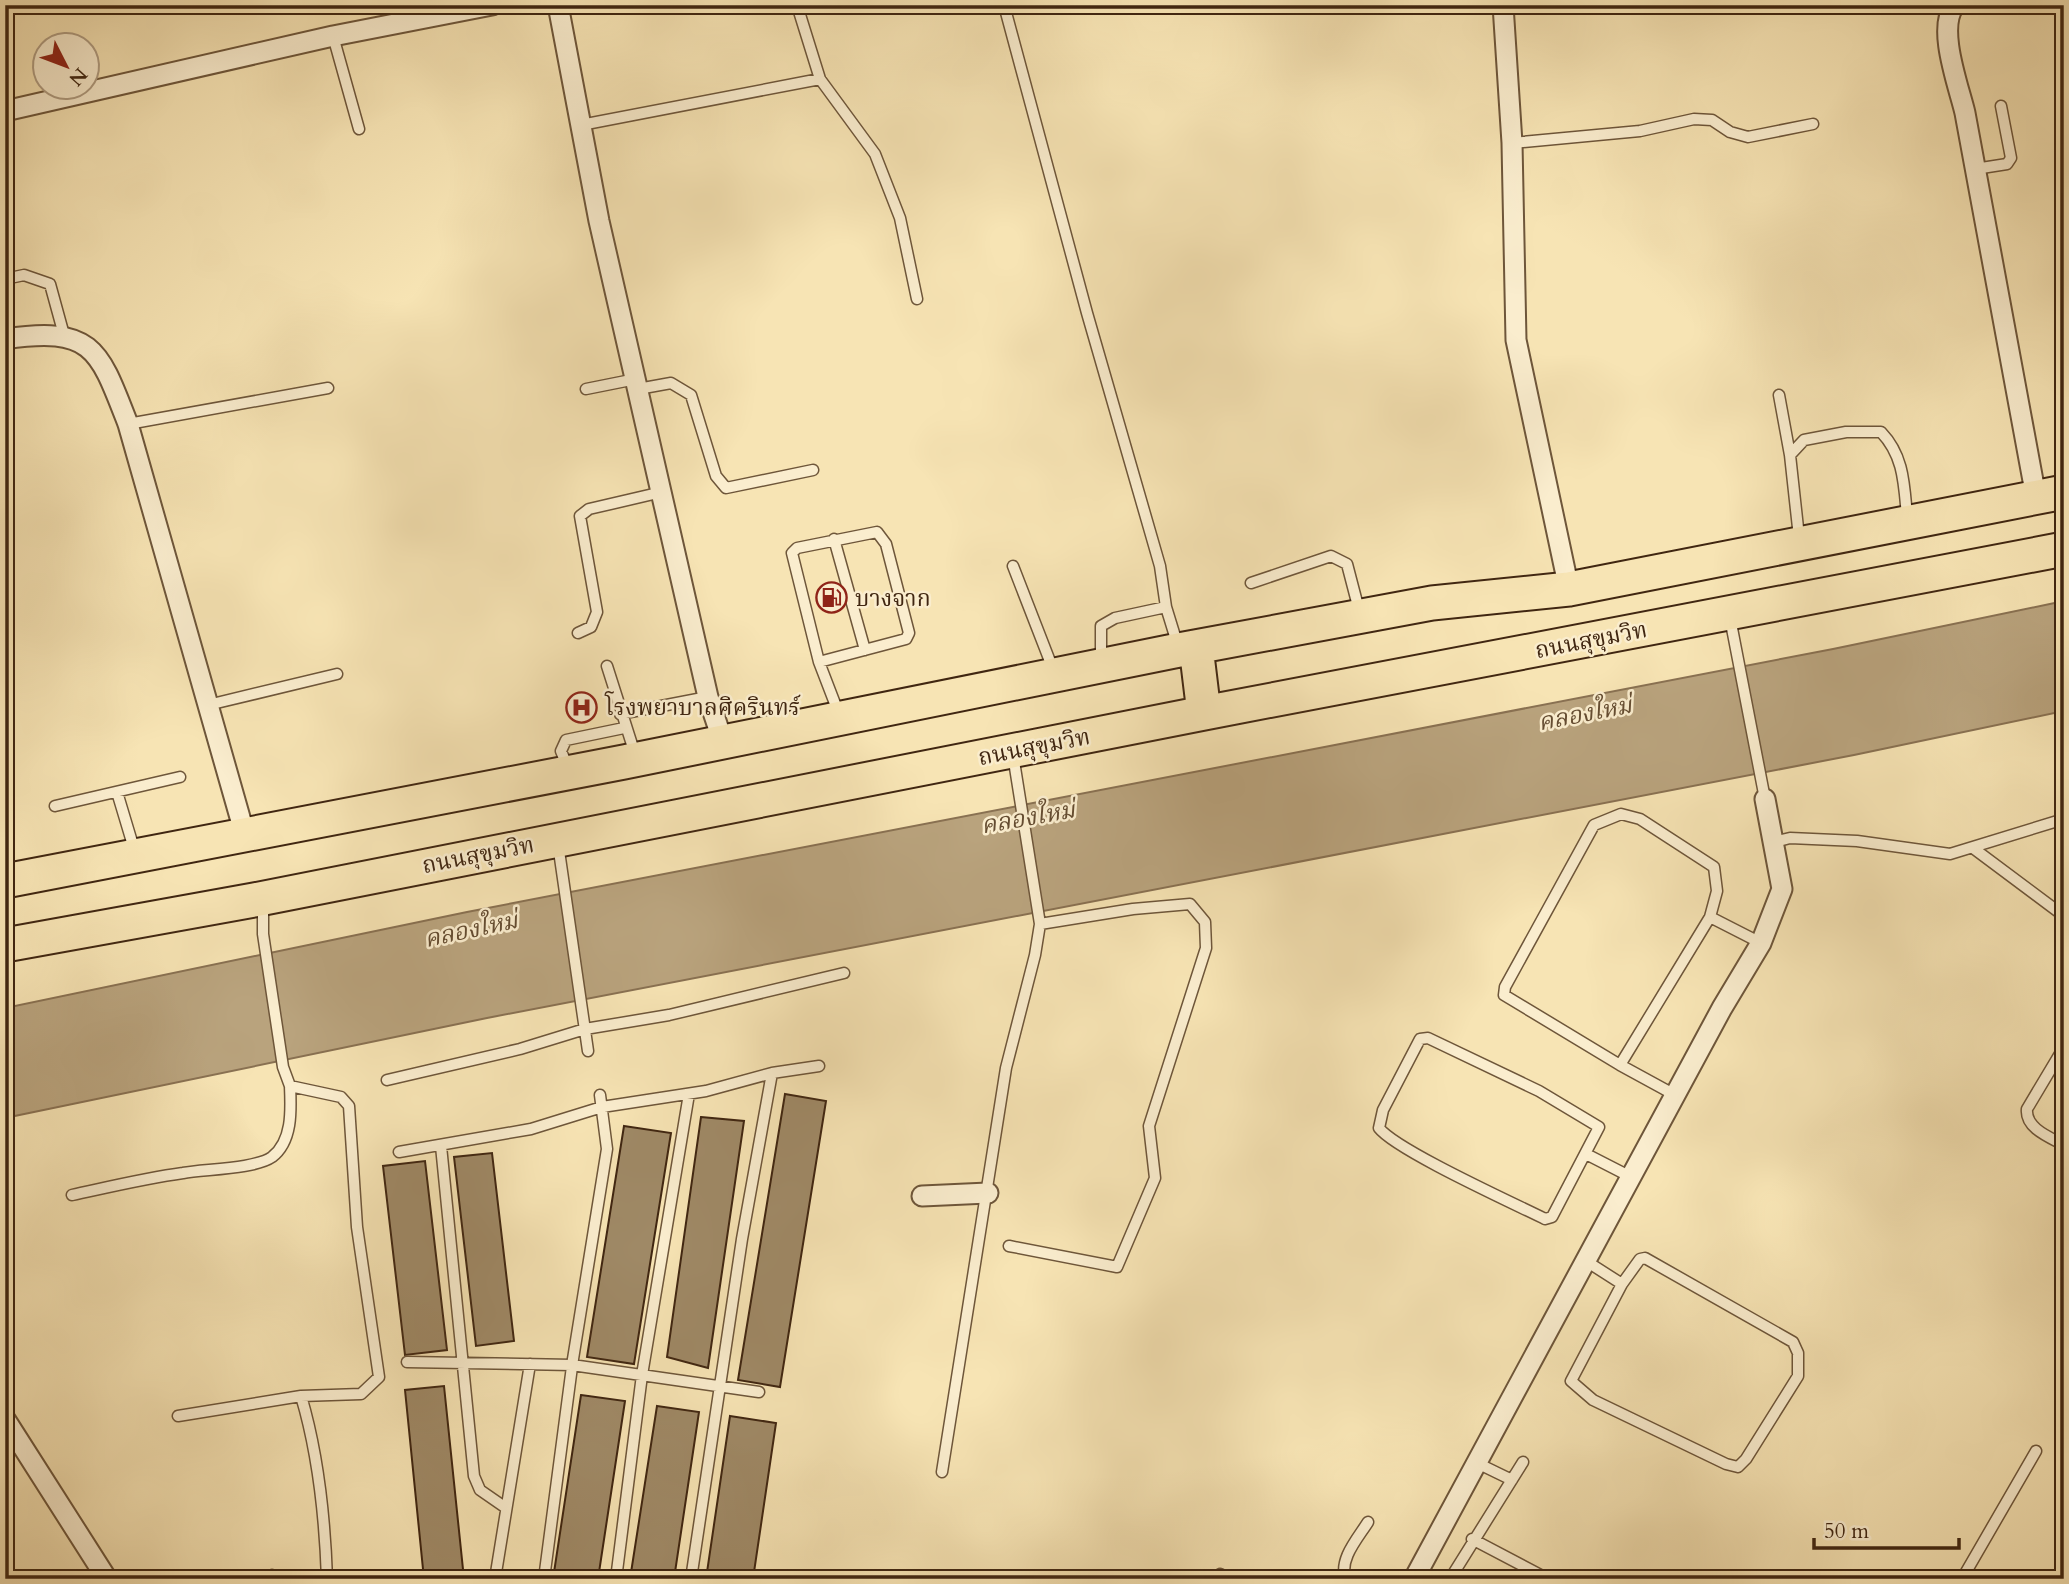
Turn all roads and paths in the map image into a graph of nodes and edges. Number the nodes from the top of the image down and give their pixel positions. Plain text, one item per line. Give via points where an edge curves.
1 (492, 5) edge
2 (558, 5) edge
3 (797, 5) edge
4 (1004, 5) edge
5 (1503, 5) edge
6 (1955, 5) edge
7 (399, 14) edge
8 (333, 36) junction
9 (820, 79) junction
10 (2001, 106) dead end
11 (5, 111) edge
12 (1813, 124) dead end
13 (581, 125) junction
14 (359, 129) dead end
15 (1512, 143) junction
16 (1975, 169) junction
17 (5, 279) edge
18 (917, 299) dead end
19 (64, 335) junction
20 (5, 339) edge
21 (637, 384) junction
22 (328, 388) dead end
23 (586, 389) dead end
24 (1779, 395) dead end
25 (128, 424) junction
26 (1790, 455) junction
27 (813, 470) dead end
28 (663, 492) junction
29 (2050, 495) edge
30 (1908, 523) junction
31 (834, 539) junction
32 (1800, 544) junction
33 (2064, 550) edge
34 (1013, 566) dead end
35 (1251, 583) dead end
36 (1569, 589) junction
37 (1166, 607) junction
38 (1728, 612) junction
39 (1360, 617) junction
40 (578, 633) dead end
41 (1188, 648) junction
42 (865, 650) junction
43 (819, 662) junction
44 (1111, 665) junction
45 (607, 666) dead end
46 (337, 674) dead end
47 (1056, 676) junction
48 (708, 697) junction
49 (208, 705) junction
50 (1204, 713) junction
51 (620, 714) junction
52 (841, 719) junction
53 (723, 742) junction
54 (630, 743) junction
55 (1013, 751) junction
56 (180, 777) dead end
57 (117, 792) junction
58 (1765, 799) joint
59 (55, 806) dead end
60 (2064, 819) edge
61 (245, 835) junction
62 (557, 840) junction
63 (1774, 842) junction
64 (1973, 848) junction
65 (136, 856) junction
66 (5, 881) edge
67 (263, 898) junction
68 (2064, 916) edge
69 (1710, 917) junction
70 (1039, 921) junction
71 (1761, 943) junction
72 (5, 945) edge
73 (844, 973) dead end
74 (585, 1029) junction
75 (2064, 1047) edge
76 (588, 1051) dead end
77 (1620, 1065) junction
78 (819, 1066) dead end
79 (772, 1073) junction
80 (387, 1080) dead end
81 (290, 1086) junction
82 (689, 1094) junction
83 (600, 1095) dead end
84 (1675, 1095) junction
85 (602, 1107) junction
86 (2064, 1145) edge
87 (441, 1146) junction
88 (399, 1152) dead end
89 (1586, 1154) junction
90 (1631, 1177) junction
91 (988, 1193) junction
92 (72, 1195) dead end
93 (922, 1196) dead end
94 (1009, 1246) dead end
95 (1586, 1261) junction
96 (1622, 1284) junction
97 (407, 1362) dead end
98 (462, 1362) junction
99 (530, 1364) junction
100 (572, 1365) junction
101 (642, 1375) junction
102 (718, 1385) junction
103 (759, 1392) dead end
104 (301, 1396) junction
105 (178, 1416) dead end
106 (5, 1419) edge
107 (2036, 1451) dead end
108 (1524, 1462) dead end
109 (1477, 1463) junction
110 (942, 1472) dead end
111 (1512, 1480) junction
112 (506, 1508) junction
113 (1368, 1522) dead end
114 (1472, 1539) junction
115 (107, 1579) edge
116 (327, 1579) edge
117 (495, 1579) edge
118 (544, 1579) edge
119 (617, 1579) edge
120 (691, 1579) edge
121 (1346, 1579) edge
122 (1414, 1579) edge
123 (1450, 1579) edge
124 (1548, 1579) edge
125 (1962, 1579) edge

1 - 7 street
2 - 13 street
3 - 9 lane
4 - 37 lane via 1160,566
5 - 15 street
6 - 16 street via 1947,23
7 - 8 street
8 - 11 street
8 - 14 lane
9 - 13 lane
9 - 18 lane via 875,154 900,218
10 - 16 lane via 2011,158 2007,164
12 - 15 lane via 1748,137 1712,120 1694,119 1640,131
13 - 21 street
15 - 36 street via 1516,340
16 - 29 street
17 - 19 lane via 24,275 50,284
19 - 20 street
19 - 25 street via 97,355
21 - 23 lane
21 - 27 lane via 671,383 691,395 716,476 726,488
21 - 28 street
22 - 25 lane
24 - 26 lane
25 - 49 street
26 - 30 lane via 1804,440 1846,432 1881,432 1895,446 1903,468
26 - 32 lane
28 - 40 lane via 589,509 580,516 597,612 591,627
28 - 48 street
29 - 30 highway
30 - 32 highway
31 - 42 lane
31 - 42 lane via 867,531 883,538 908,618 906,639
31 - 43 lane via 792,553
32 - 36 highway
33 - 38 highway, ถนนสุขุมวิท
34 - 47 lane
35 - 39 lane via 1331,556 1347,564
36 - 39 highway via 1432,603
37 - 41 lane
37 - 44 lane via 1115,618 1101,626 1101,652
38 - 50 highway, ถนนสุขุมวิท
38 - 58 lane
39 - 41 highway
41 - 44 highway
41 - 50 highway
42 - 43 lane
43 - 52 lane
44 - 47 highway
45 - 51 lane
46 - 49 lane
47 - 52 highway
48 - 51 lane
48 - 53 street
49 - 61 street
50 - 55 highway, ถนนสุขุมวิท
51 - 54 lane
52 - 53 highway
53 - 54 highway
54 - 61 highway via 570,771
55 - 62 highway, ถนนสุขุมวิท
55 - 70 lane
56 - 57 lane
57 - 59 lane
57 - 65 lane
58 - 63 street
60 - 64 lane
61 - 65 highway
62 - 67 highway, ถนนสุขุมวิท
62 - 74 lane
63 - 64 lane via 1790,838 1848,840 1950,854
63 - 71 street via 1783,889
64 - 68 lane
65 - 66 highway
67 - 72 highway, ถนนสุขุมวิท
67 - 81 lane via 263,934 283,1067
69 - 71 lane
69 - 77 lane
69 - 77 lane via 1717,891 1714,867 1640,819 1621,814 1594,825 1504,995
70 - 91 lane via 1035,955 1006,1068
70 - 94 lane via 1190,904 1205,922 1206,948 1149,1126 1155,1178 1117,1267
71 - 84 street
73 - 74 lane via 669,1015
74 - 76 lane
74 - 80 lane
75 - 86 lane via 2026,1109 2034,1128
77 - 84 lane
78 - 79 lane
79 - 82 lane
79 - 102 lane
81 - 92 lane via 291,1118 285,1140 272,1157
81 - 104 lane via 341,1097 349,1106 356,1227 379,1377 361,1394
82 - 85 lane
82 - 101 lane
83 - 85 lane
84 - 90 street
85 - 87 lane via 531,1129
85 - 100 lane via 607,1149
87 - 88 lane
87 - 98 lane
89 - 89 lane via 1552,1217 1545,1219 1417,1153 1379,1128 1383,1110 1420,1039 1428,1038 1596,1123 1599,1127
89 - 90 lane
90 - 95 street
91 - 93 street
91 - 110 lane
95 - 96 lane
95 - 109 street
96 - 96 lane via 1573,1374 1573,1385 1604,1406 1738,1466 1798,1376 1793,1342 1646,1258 1640,1259
97 - 98 lane
98 - 99 lane
98 - 112 lane via 474,1476 480,1490
99 - 100 lane
99 - 112 lane
100 - 101 lane
100 - 118 lane
101 - 102 lane
101 - 119 lane
102 - 103 lane
102 - 120 lane
104 - 105 lane
104 - 116 lane via 309,1422
106 - 115 street
107 - 125 lane
108 - 111 lane
109 - 111 lane
109 - 122 street
111 - 114 lane
112 - 117 lane
113 - 121 lane via 1348,1555
114 - 123 lane
114 - 124 lane

